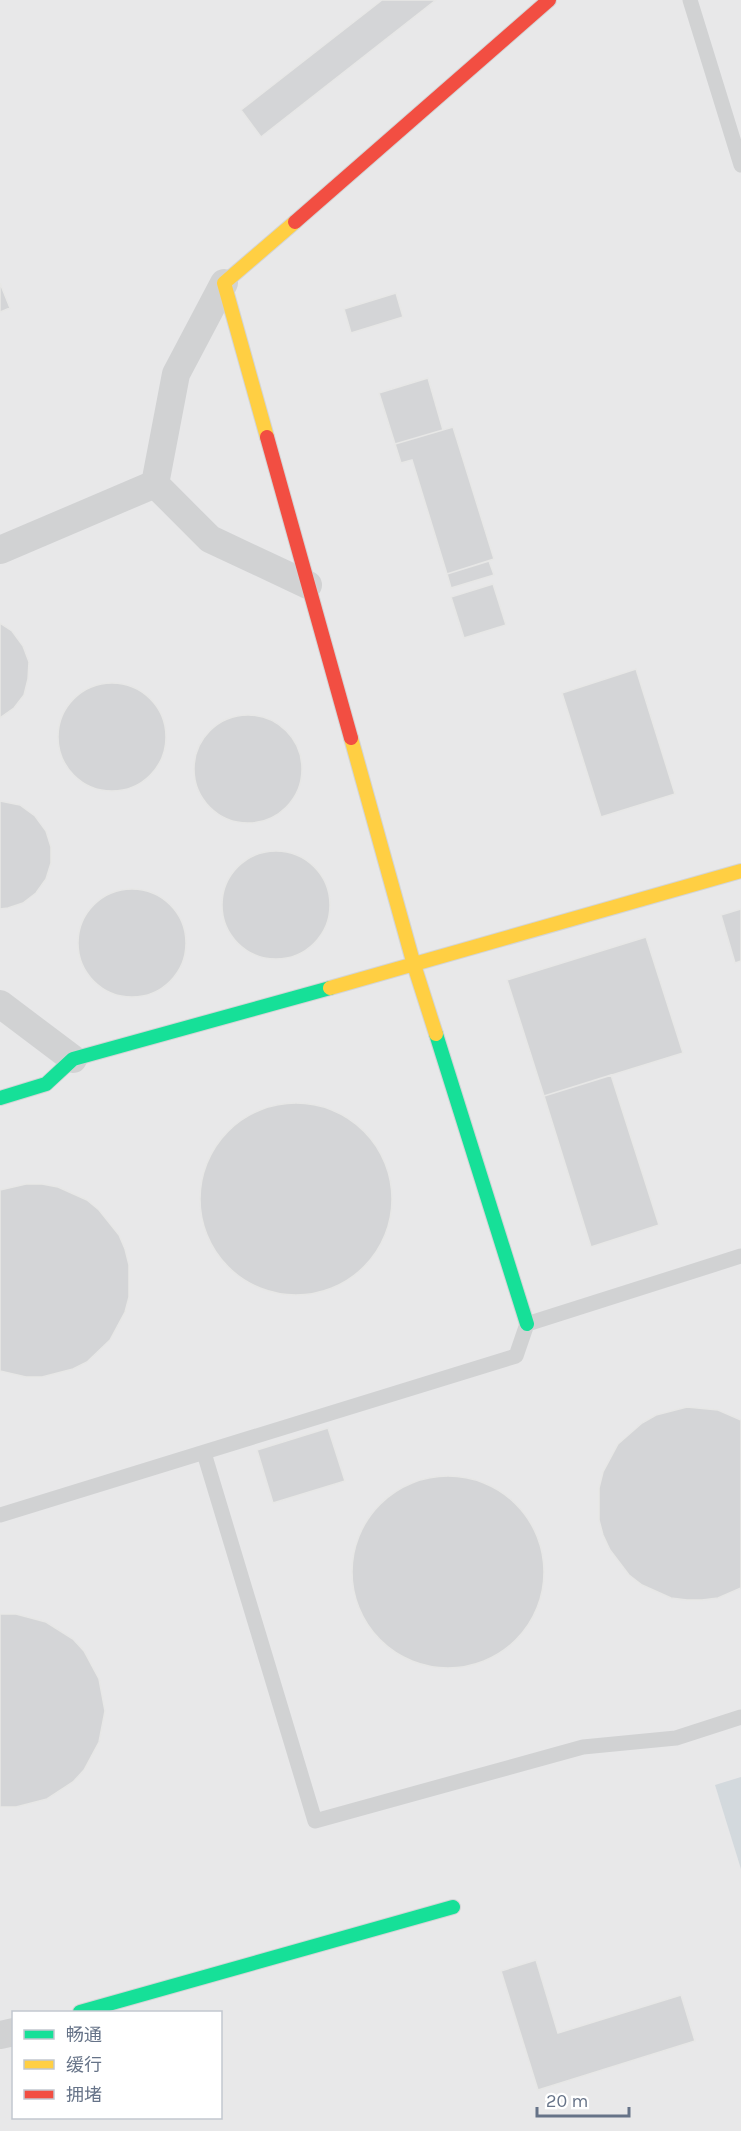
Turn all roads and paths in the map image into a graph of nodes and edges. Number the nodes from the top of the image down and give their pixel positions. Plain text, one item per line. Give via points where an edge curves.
1 (549, 0) edge
2 (690, 0) edge
3 (741, 165) edge
4 (224, 283) junction
5 (154, 484) junction
6 (0, 550) edge
7 (308, 585) junction
8 (741, 871) edge
9 (414, 965) junction
10 (0, 1004) edge
11 (73, 1059) junction
12 (0, 1098) edge
13 (741, 1256) edge
14 (527, 1324) junction
15 (204, 1453) junction
16 (0, 1515) edge
17 (741, 1717) edge
18 (453, 1907) dead end
19 (87, 2011) edge

1 - 4 street
2 - 3 lane
4 - 5 street via 176,374
4 - 7 street
5 - 6 street
5 - 7 street via 210,539
7 - 9 street
8 - 9 street
9 - 11 street
9 - 14 street
10 - 11 street
11 - 12 street via 46,1084
13 - 14 lane
14 - 15 lane via 516,1356
15 - 16 lane
15 - 17 lane via 315,1821 583,1747 676,1738
18 - 19 street

